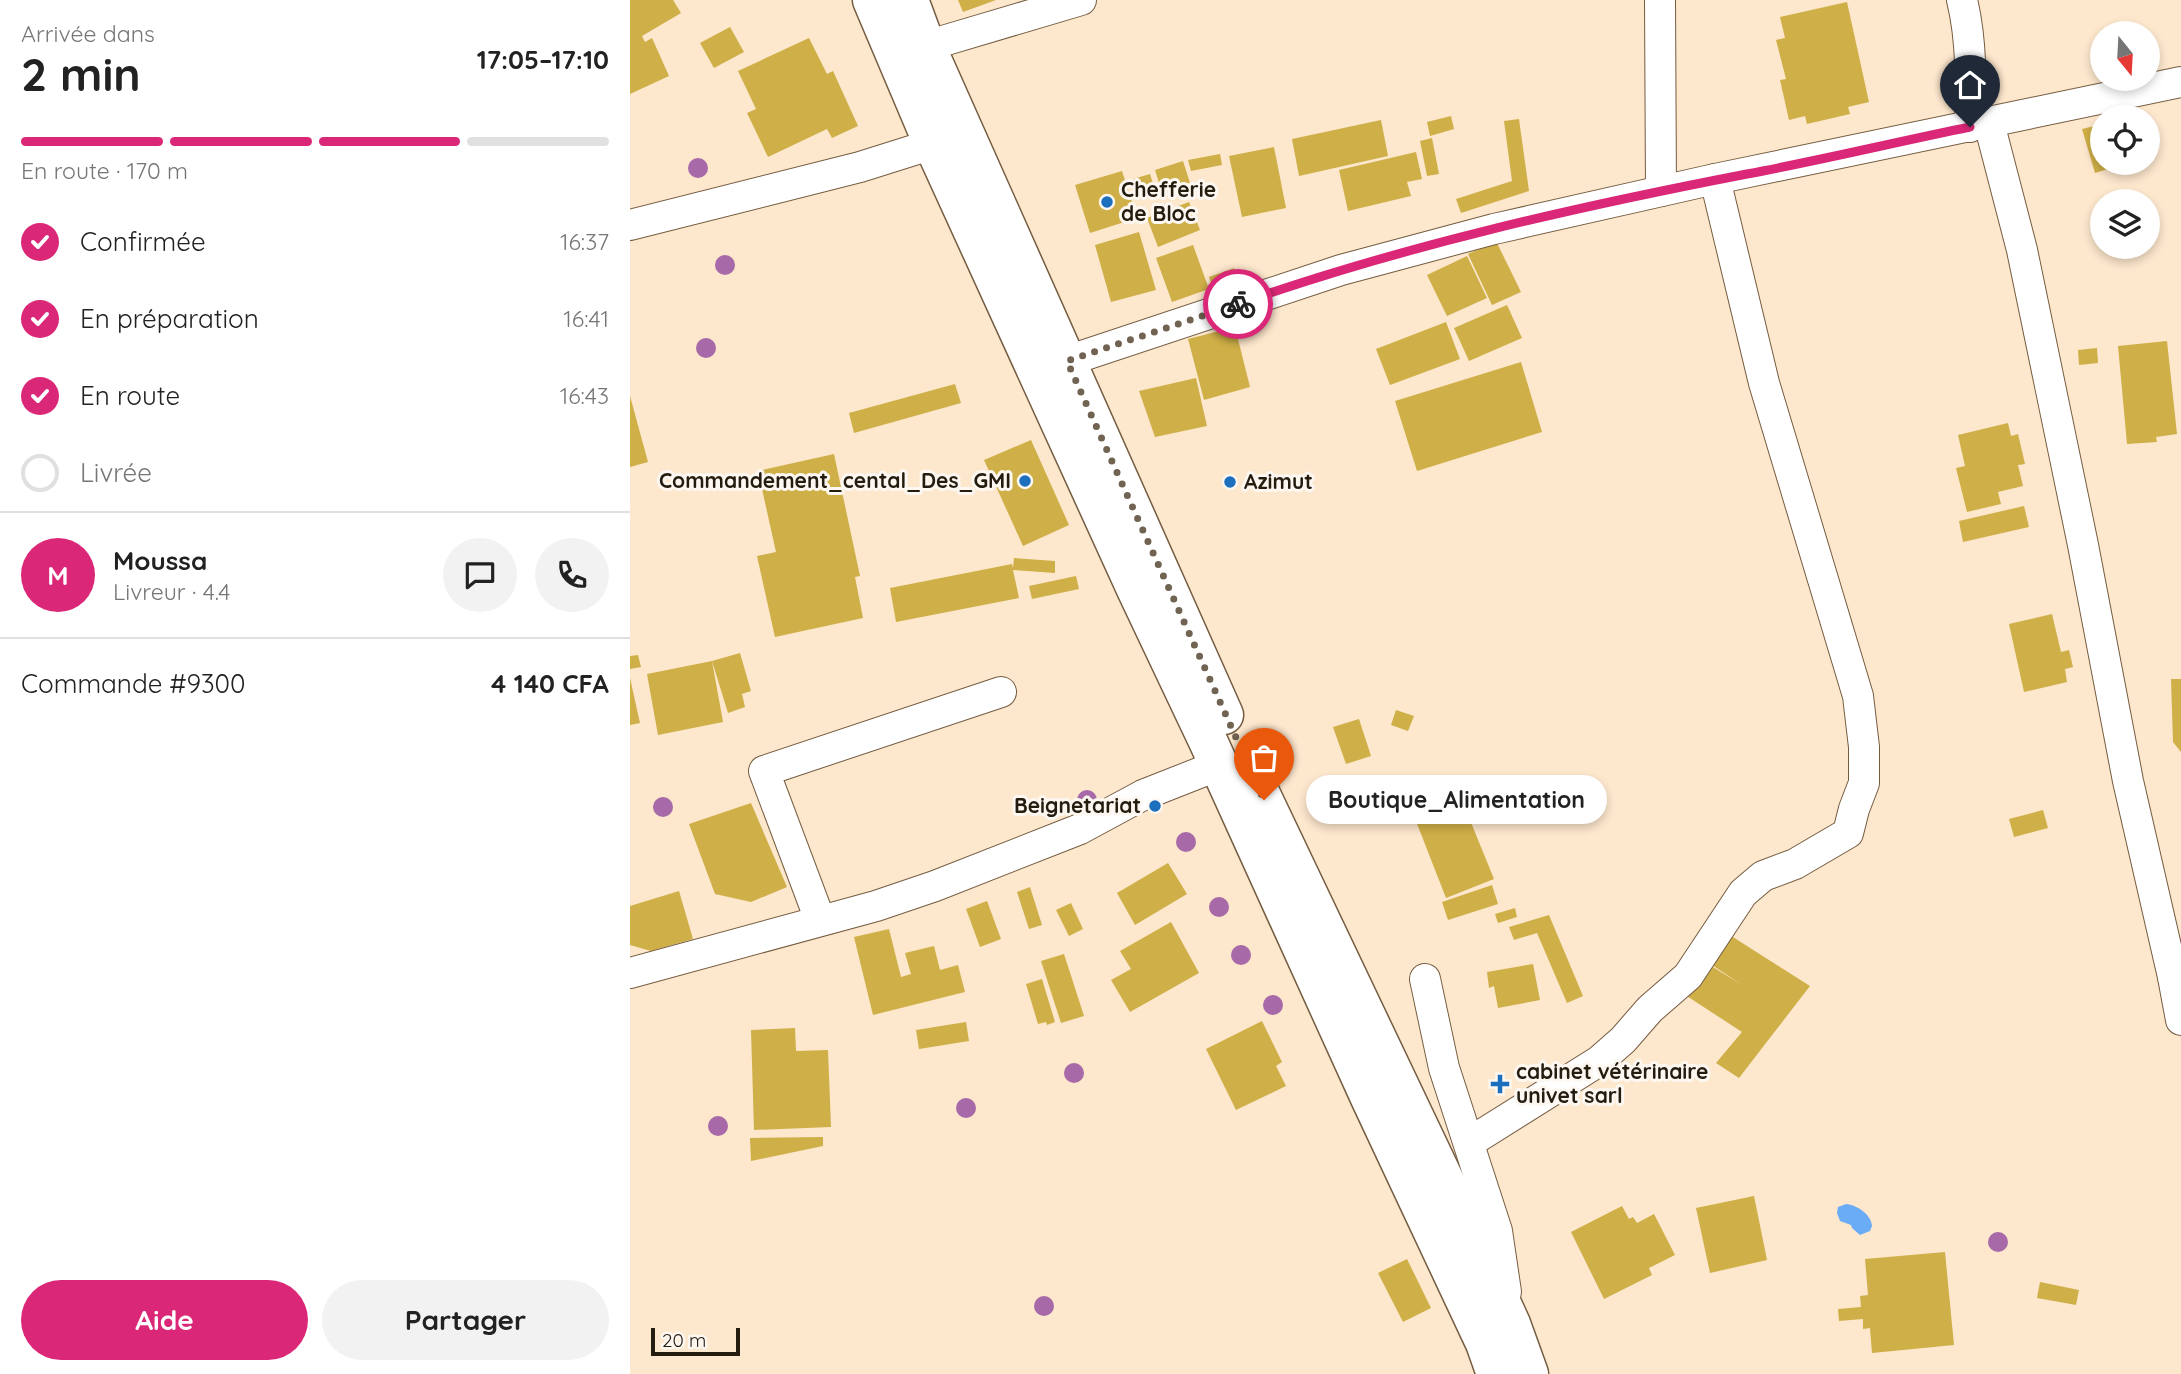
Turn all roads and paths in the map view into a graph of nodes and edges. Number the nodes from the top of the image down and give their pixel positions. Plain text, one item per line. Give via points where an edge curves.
1 (872, 0) edge
2 (909, 0) edge
3 (1081, 0) edge
4 (1660, 0) edge
5 (1962, 0) edge
6 (926, 46) junction
7 (2181, 82) edge
8 (1980, 125) junction
9 (933, 144) junction
10 (1715, 179) junction
11 (1661, 191) junction
12 (630, 225) edge
13 (1067, 361) junction
14 (1001, 692) dead end
15 (1219, 765) junction
16 (820, 920) junction
17 (630, 972) edge
18 (2177, 975) edge
19 (1425, 979) dead end
20 (2181, 1020) edge
21 (1470, 1142) junction
22 (1511, 1324) junction
23 (1502, 1373) edge

1 - 9 main road
2 - 6 main road
3 - 6 street
4 - 11 street
5 - 8 street
6 - 13 main road
7 - 8 street
8 - 10 street
8 - 18 street via 2022,250 2128,781
9 - 12 street
9 - 15 main road
10 - 11 street
10 - 21 street via 1764,383 1858,696 1864,783 1848,833 1795,864 1763,876 1743,893 1688,976 1623,1040 1599,1061
11 - 13 street via 1494,229 1341,271
13 - 22 main road via 1241,753
14 - 16 street via 764,771
15 - 16 street via 1143,795 1025,852 876,906
15 - 23 main road via 1370,1098
16 - 17 street
18 - 20 street
19 - 21 street via 1444,1068
21 - 22 street via 1497,1231
22 - 23 main road

